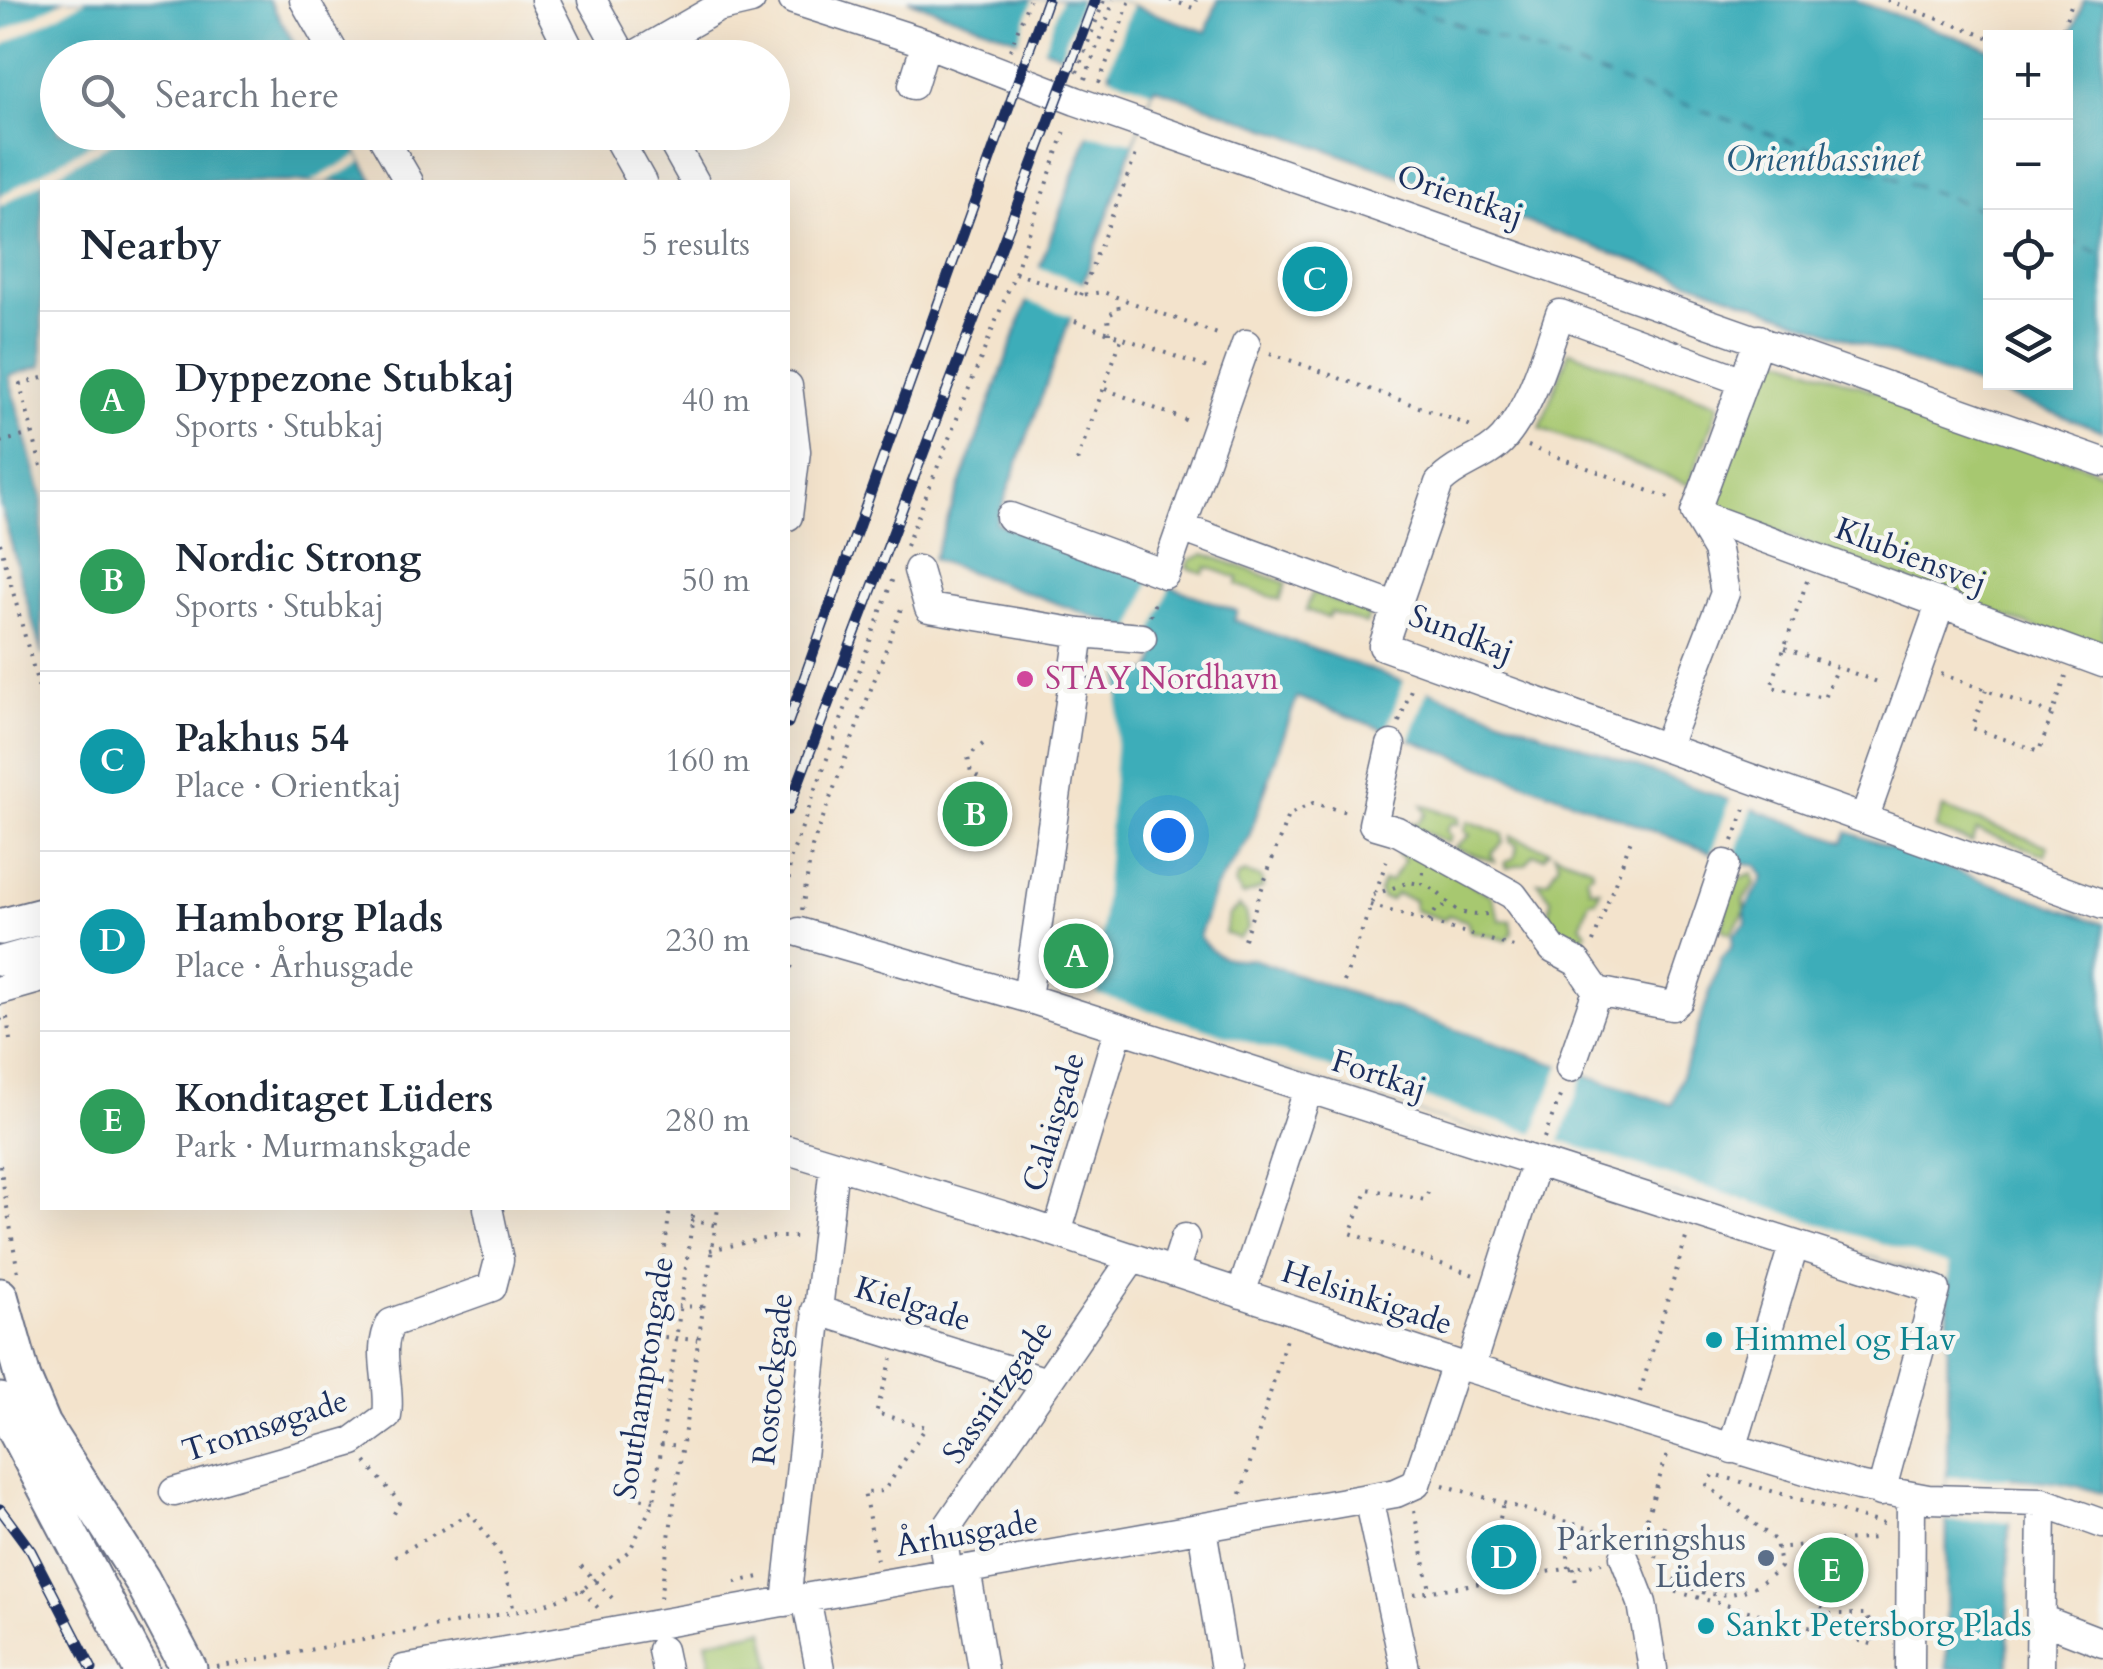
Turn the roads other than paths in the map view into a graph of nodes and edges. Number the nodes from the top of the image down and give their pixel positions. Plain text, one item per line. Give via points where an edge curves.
1 (304, 0) edge
2 (545, 0) edge
3 (592, 0) edge
4 (752, 0) edge
5 (793, 0) edge
6 (327, 40) edge
7 (565, 40) edge
8 (616, 40) edge
9 (659, 40) edge
10 (926, 43) junction
11 (913, 84) dead end
12 (390, 150) edge
13 (624, 150) edge
14 (677, 150) edge
15 (408, 180) edge
16 (641, 180) edge
17 (694, 180) edge
18 (1759, 339) junction
19 (1246, 344) road end
20 (1743, 381) junction
21 (790, 402) edge
22 (2103, 462) edge
23 (790, 500) edge
24 (1695, 513) junction
25 (1010, 517) dead end
26 (1182, 528) junction
27 (905, 567) road end
28 (1940, 605) junction
29 (1397, 607) junction
30 (1080, 634) junction
31 (1142, 638) road end
32 (2103, 663) edge
33 (1391, 745) road end
34 (1666, 746) junction
35 (1864, 819) junction
36 (1725, 864) road end
37 (2103, 905) edge
38 (40, 917) edge
39 (0, 927) edge
40 (799, 932) road end
41 (40, 950) edge
42 (0, 961) edge
43 (40, 979) edge
44 (0, 990) edge
45 (1597, 991) junction
46 (1027, 998) junction
47 (1118, 1031) junction
48 (1570, 1068) road end
49 (1308, 1090) junction
50 (790, 1151) edge
51 (1536, 1162) junction
52 (834, 1164) junction
53 (488, 1210) edge
54 (1057, 1233) junction
55 (1185, 1238) dead end
56 (1794, 1246) junction
57 (1133, 1258) junction
58 (1174, 1272) junction
59 (10, 1293) edge
60 (1241, 1294) junction
61 (816, 1310) junction
62 (1463, 1366) junction
63 (1046, 1382) junction
64 (0, 1401) edge
65 (1732, 1449) junction
66 (174, 1492) dead end
67 (1881, 1492) junction
68 (1368, 1498) junction
69 (1919, 1498) junction
70 (2029, 1501) junction
71 (2103, 1524) edge
72 (1202, 1528) junction
73 (1631, 1550) road end
74 (957, 1571) junction
75 (796, 1600) junction
76 (2041, 1620) junction
77 (2103, 1643) edge
78 (141, 1669) edge
79 (189, 1669) edge
80 (404, 1669) edge
81 (820, 1669) edge
82 (983, 1669) edge
83 (1225, 1669) edge
84 (1405, 1669) edge
85 (1652, 1669) edge
86 (1910, 1669) edge
87 (2040, 1669) edge

1 - 6 street
2 - 7 street
3 - 8 street
4 - 9 street via 717,8
5 - 10 street, Orientkaj
10 - 11 street
10 - 18 street, Orientkaj via 1086,88 1148,124
12 - 15 street
13 - 16 street
14 - 17 street
18 - 20 street
18 - 22 street, Orientkaj
19 - 26 street
20 - 24 street
20 - 29 street, Sundkaj via 1560,314 1531,394 1504,438 1439,483
21 - 23 street via 796,451
24 - 28 street, Klubiensvej
24 - 34 street via 1717,550 1724,593
25 - 26 street via 1165,574
26 - 29 street
27 - 30 street via 929,608
28 - 32 street, Klubiensvej
28 - 35 street
29 - 34 street, Sundkaj via 1383,646
30 - 31 street
30 - 46 street
33 - 45 street via 1385,827 1513,896 1553,950 1577,962
34 - 35 street, Sundkaj
35 - 37 street, Sundkaj
36 - 45 street via 1672,1006
38 - 39 main road
40 - 46 street, Fortkaj
41 - 42 street
43 - 44 street
45 - 48 street
46 - 47 street, Fortkaj
47 - 49 street, Fortkaj
47 - 54 street, Calaisgade
49 - 51 street, Fortkaj
49 - 60 street
50 - 52 street, Helsinkigade
51 - 56 street, Fortkaj
51 - 62 street
52 - 54 street, Helsinkigade
52 - 61 street, Rostockgade
53 - 66 street, Tromsøgade via 499,1260 492,1287 391,1323 383,1347 387,1416 353,1441
54 - 57 street, Helsinkigade
55 - 58 street
56 - 65 street
56 - 67 street, Fortkaj via 1936,1290
57 - 58 street, Helsinkigade
57 - 63 street, Sassnitzgade
58 - 60 street, Helsinkigade
59 - 79 main road via 24,1378 43,1425 142,1580
60 - 62 street, Helsinkigade
61 - 63 street, Kielgade
61 - 75 street, Rostockgade via 788,1570
62 - 65 street, Helsinkigade
62 - 68 street, Århusgade via 1414,1482
63 - 74 street, Sassnitzgade via 942,1535
64 - 78 main road
65 - 67 street, Helsinkigade
67 - 69 street, Helsinkigade
68 - 72 street, Århusgade
68 - 84 street
69 - 70 street, Helsinkigade
69 - 86 street
70 - 71 street, Helsinkigade
70 - 76 street
72 - 74 street, Århusgade
72 - 83 street
73 - 85 street
74 - 75 street, Århusgade
74 - 82 street, Sassnitzgade
75 - 80 street, Århusgade
75 - 81 street, Rostockgade
76 - 77 street
76 - 87 street

